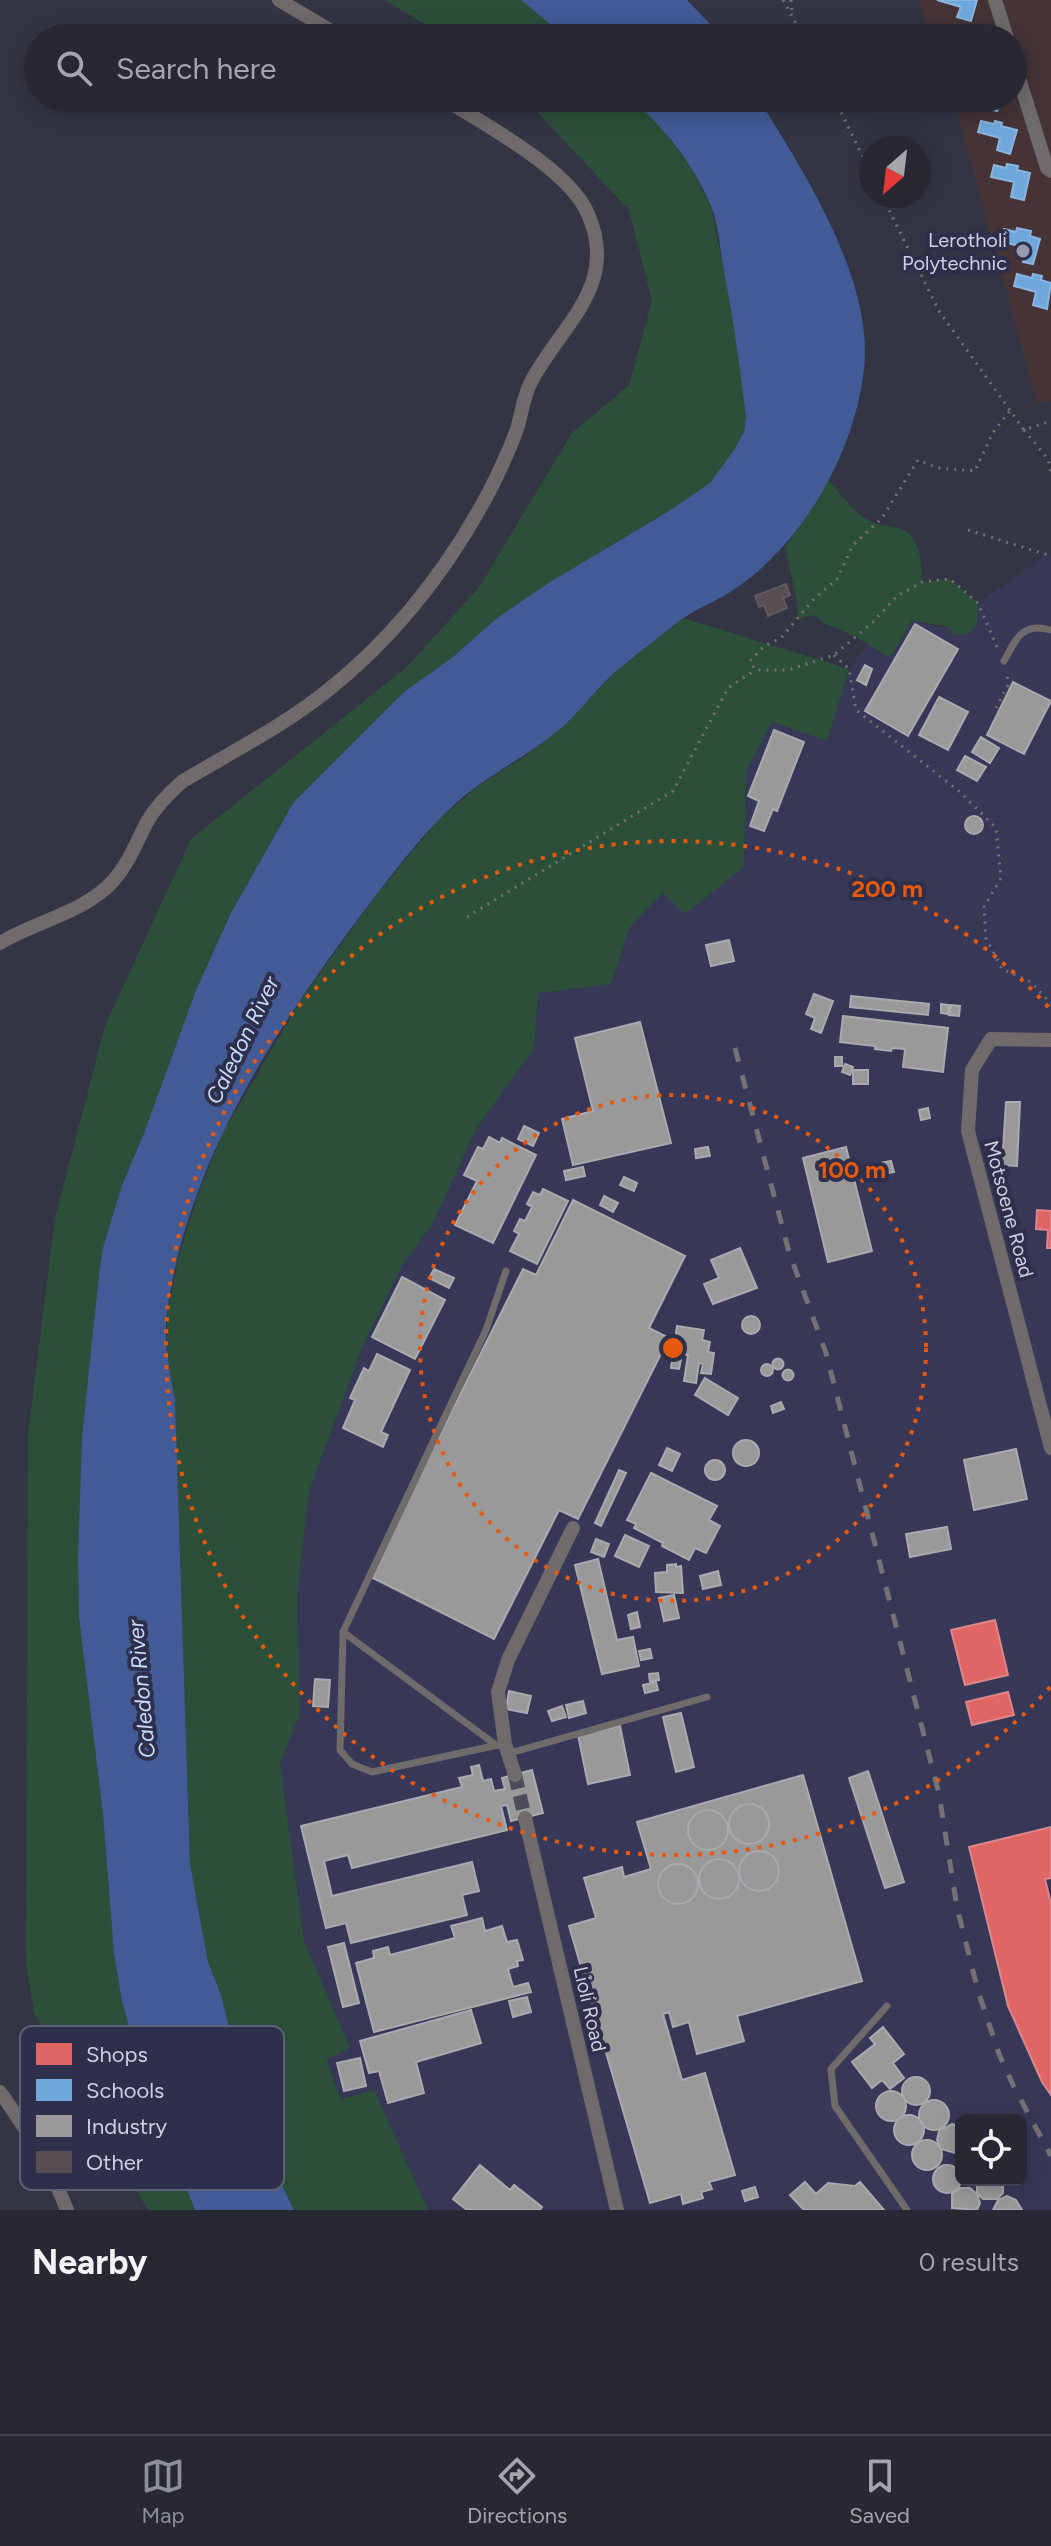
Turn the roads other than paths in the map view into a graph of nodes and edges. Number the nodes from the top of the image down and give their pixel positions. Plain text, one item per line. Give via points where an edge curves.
1 (279, 0) edge
2 (995, 0) edge
3 (319, 24) edge
4 (1003, 24) edge
5 (1027, 104) edge
6 (464, 112) edge
7 (1051, 171) edge
8 (1051, 630) edge
9 (1004, 661) road end
10 (0, 943) edge
11 (1051, 1040) edge
12 (506, 1271) dead end
13 (1051, 1448) edge
14 (573, 1528) dead end
15 (343, 1632) junction
16 (707, 1697) dead end
17 (503, 1748) junction
18 (515, 1775) tunnel mouth
19 (525, 1818) tunnel mouth
20 (887, 2006) dead end
21 (0, 2092) edge
22 (20, 2120) edge
23 (58, 2190) edge
24 (67, 2210) edge
25 (617, 2210) edge
26 (907, 2210) edge

1 - 3 street
2 - 4 street
5 - 7 street
6 - 10 street via 544,164 571,190 588,213 597,267 577,317 530,382 517,427 461,541 369,655 327,692 169,793 147,822 130,859 100,893
8 - 9 lane via 1025,632
11 - 13 street, Motsoene Road via 991,1039 972,1070 968,1131
12 - 15 lane via 486,1330
14 - 17 street via 508,1660 498,1692
15 - 17 lane
15 - 17 lane via 340,1750 352,1764 372,1772
16 - 17 lane
17 - 18 street
19 - 25 street, Lioli Road
20 - 26 lane via 831,2069 835,2106
21 - 22 street
23 - 24 street

